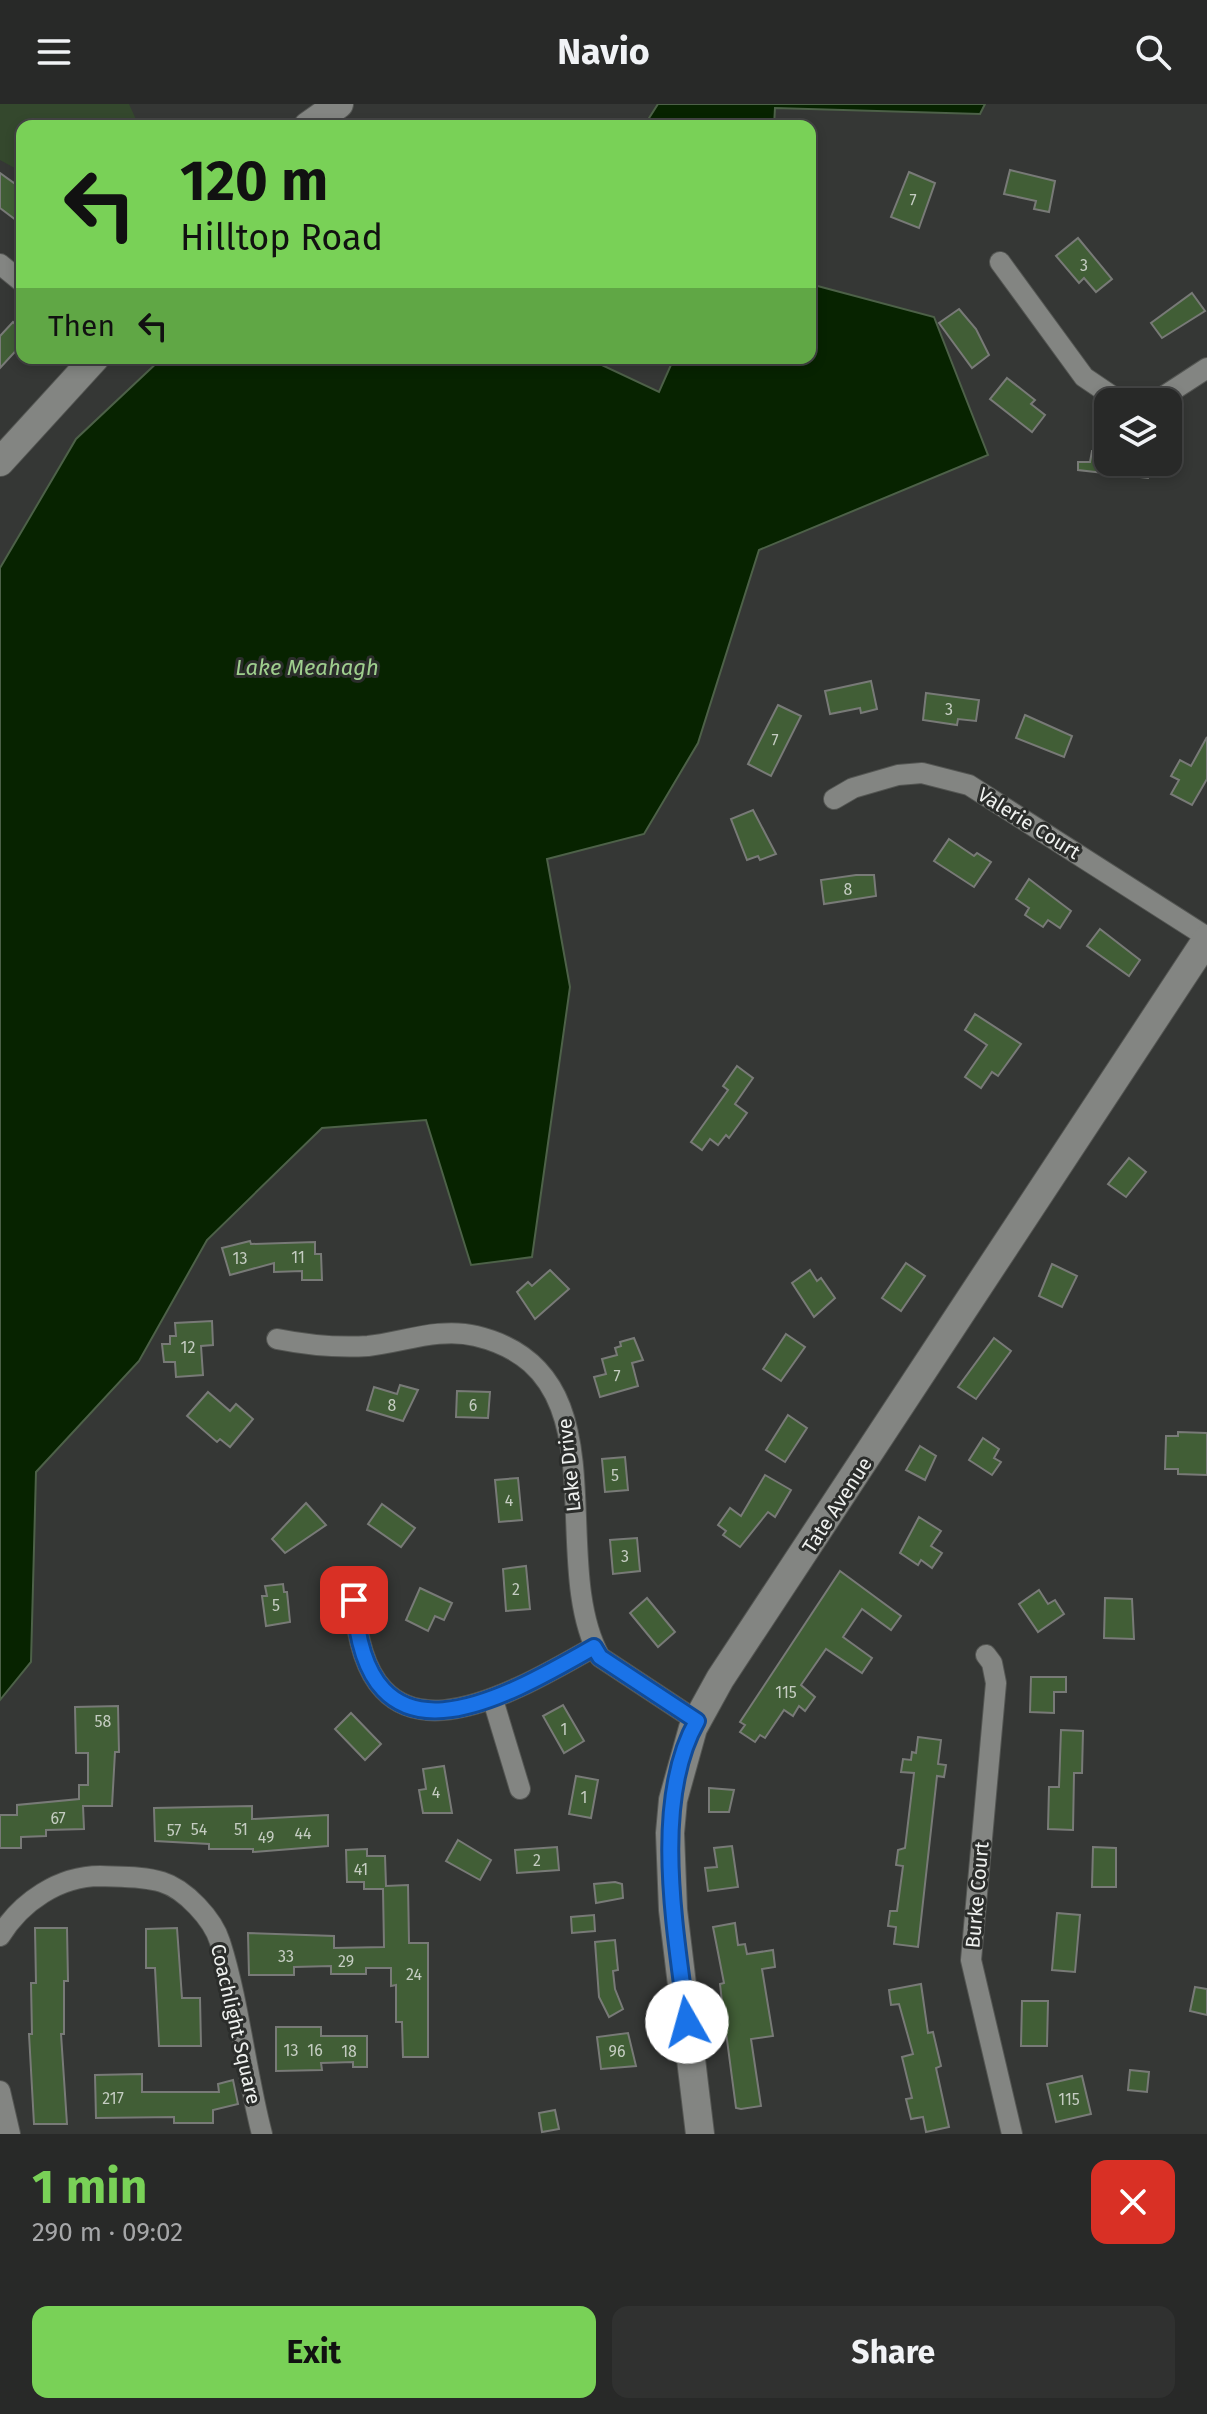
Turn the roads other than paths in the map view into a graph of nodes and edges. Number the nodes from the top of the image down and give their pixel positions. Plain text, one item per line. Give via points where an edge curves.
1 (339, 104) edge
2 (316, 120) edge
3 (1000, 262) dead end
4 (0, 264) edge
5 (16, 277) edge
6 (90, 364) edge
7 (1207, 368) edge
8 (0, 462) edge
9 (834, 799) dead end
10 (1207, 938) edge
11 (277, 1339) dead end
12 (354, 1600) dead end
13 (594, 1647) junction
14 (986, 1655) dead end
15 (493, 1700) junction
16 (697, 1721) junction
17 (520, 1789) dead end
18 (0, 1936) edge
19 (0, 2091) edge
20 (10, 2134) edge
21 (262, 2134) edge
22 (700, 2134) edge
23 (1012, 2134) edge

1 - 2 street
3 - 7 street via 1084,377 1115,398 1158,400
4 - 5 street
6 - 8 street
9 - 10 street, Valerie Court via 898,775 922,773 969,785
10 - 16 street, Tate Avenue
11 - 13 street, Lake Drive via 367,1346 448,1333 490,1341 529,1362 562,1403 571,1439 577,1548
12 - 15 street via 356,1631 366,1657 394,1698 411,1708 435,1711
13 - 15 street
13 - 16 street via 600,1657
14 - 23 street, Burke Court via 996,1683 971,1960
15 - 17 street
16 - 22 street, Tate Avenue via 673,1800 670,1833 673,1910
18 - 21 street, Coachlight Square via 24,1905 67,1880 139,1878 163,1882 183,1894 220,1939
19 - 20 street

